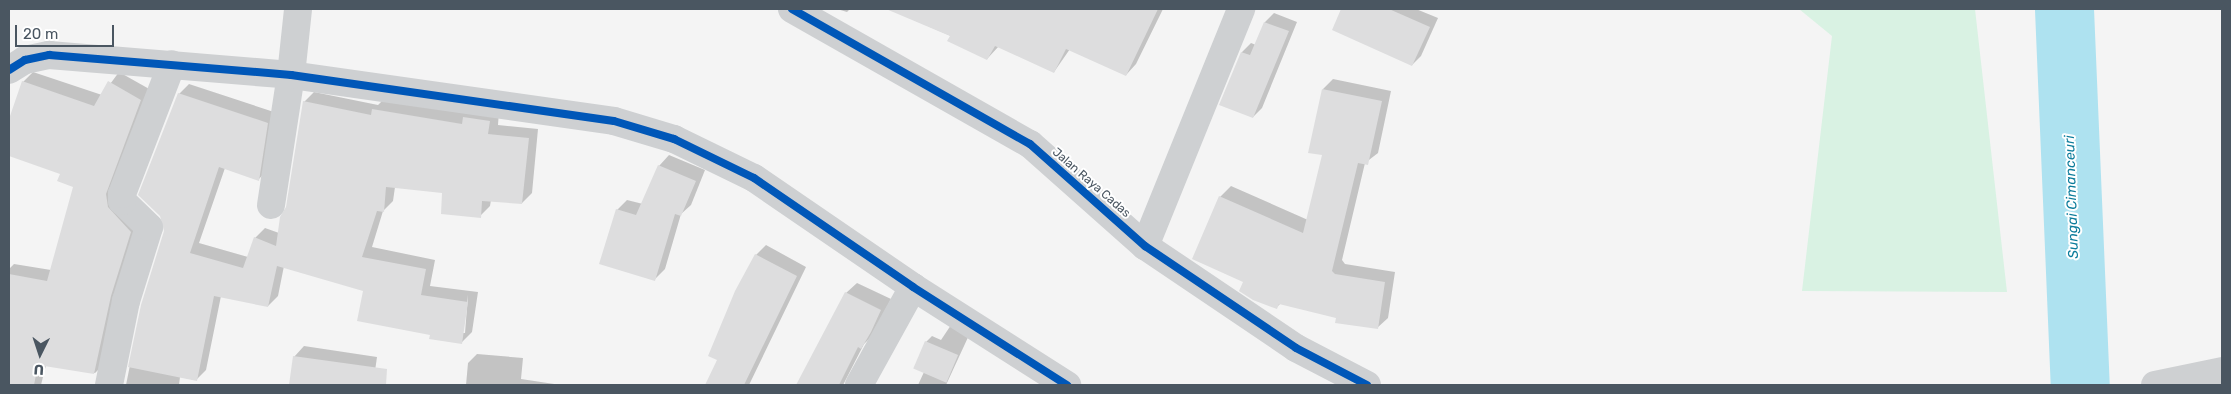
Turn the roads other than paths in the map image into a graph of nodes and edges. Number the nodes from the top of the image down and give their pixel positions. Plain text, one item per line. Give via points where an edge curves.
1 (298, 9) edge
2 (792, 9) edge
3 (1241, 9) edge
4 (172, 64) junction
5 (9, 70) edge
6 (291, 76) junction
7 (271, 205) dead end
8 (1145, 246) junction
9 (913, 287) junction
10 (2222, 370) edge
11 (109, 385) edge
12 (859, 385) edge
13 (1067, 385) edge
14 (1367, 385) edge
15 (2155, 385) edge

1 - 6 street
2 - 8 street, Jalan Raya Cadas via 1030,144
3 - 8 street
4 - 5 street via 49,55 25,60
4 - 6 street
4 - 11 street via 122,194 122,201 146,222 148,233 126,301
6 - 7 street
6 - 9 street via 614,122 674,139 754,178
8 - 14 street, Jalan Raya Cadas via 1296,348
9 - 12 street
9 - 13 street
10 - 15 street

